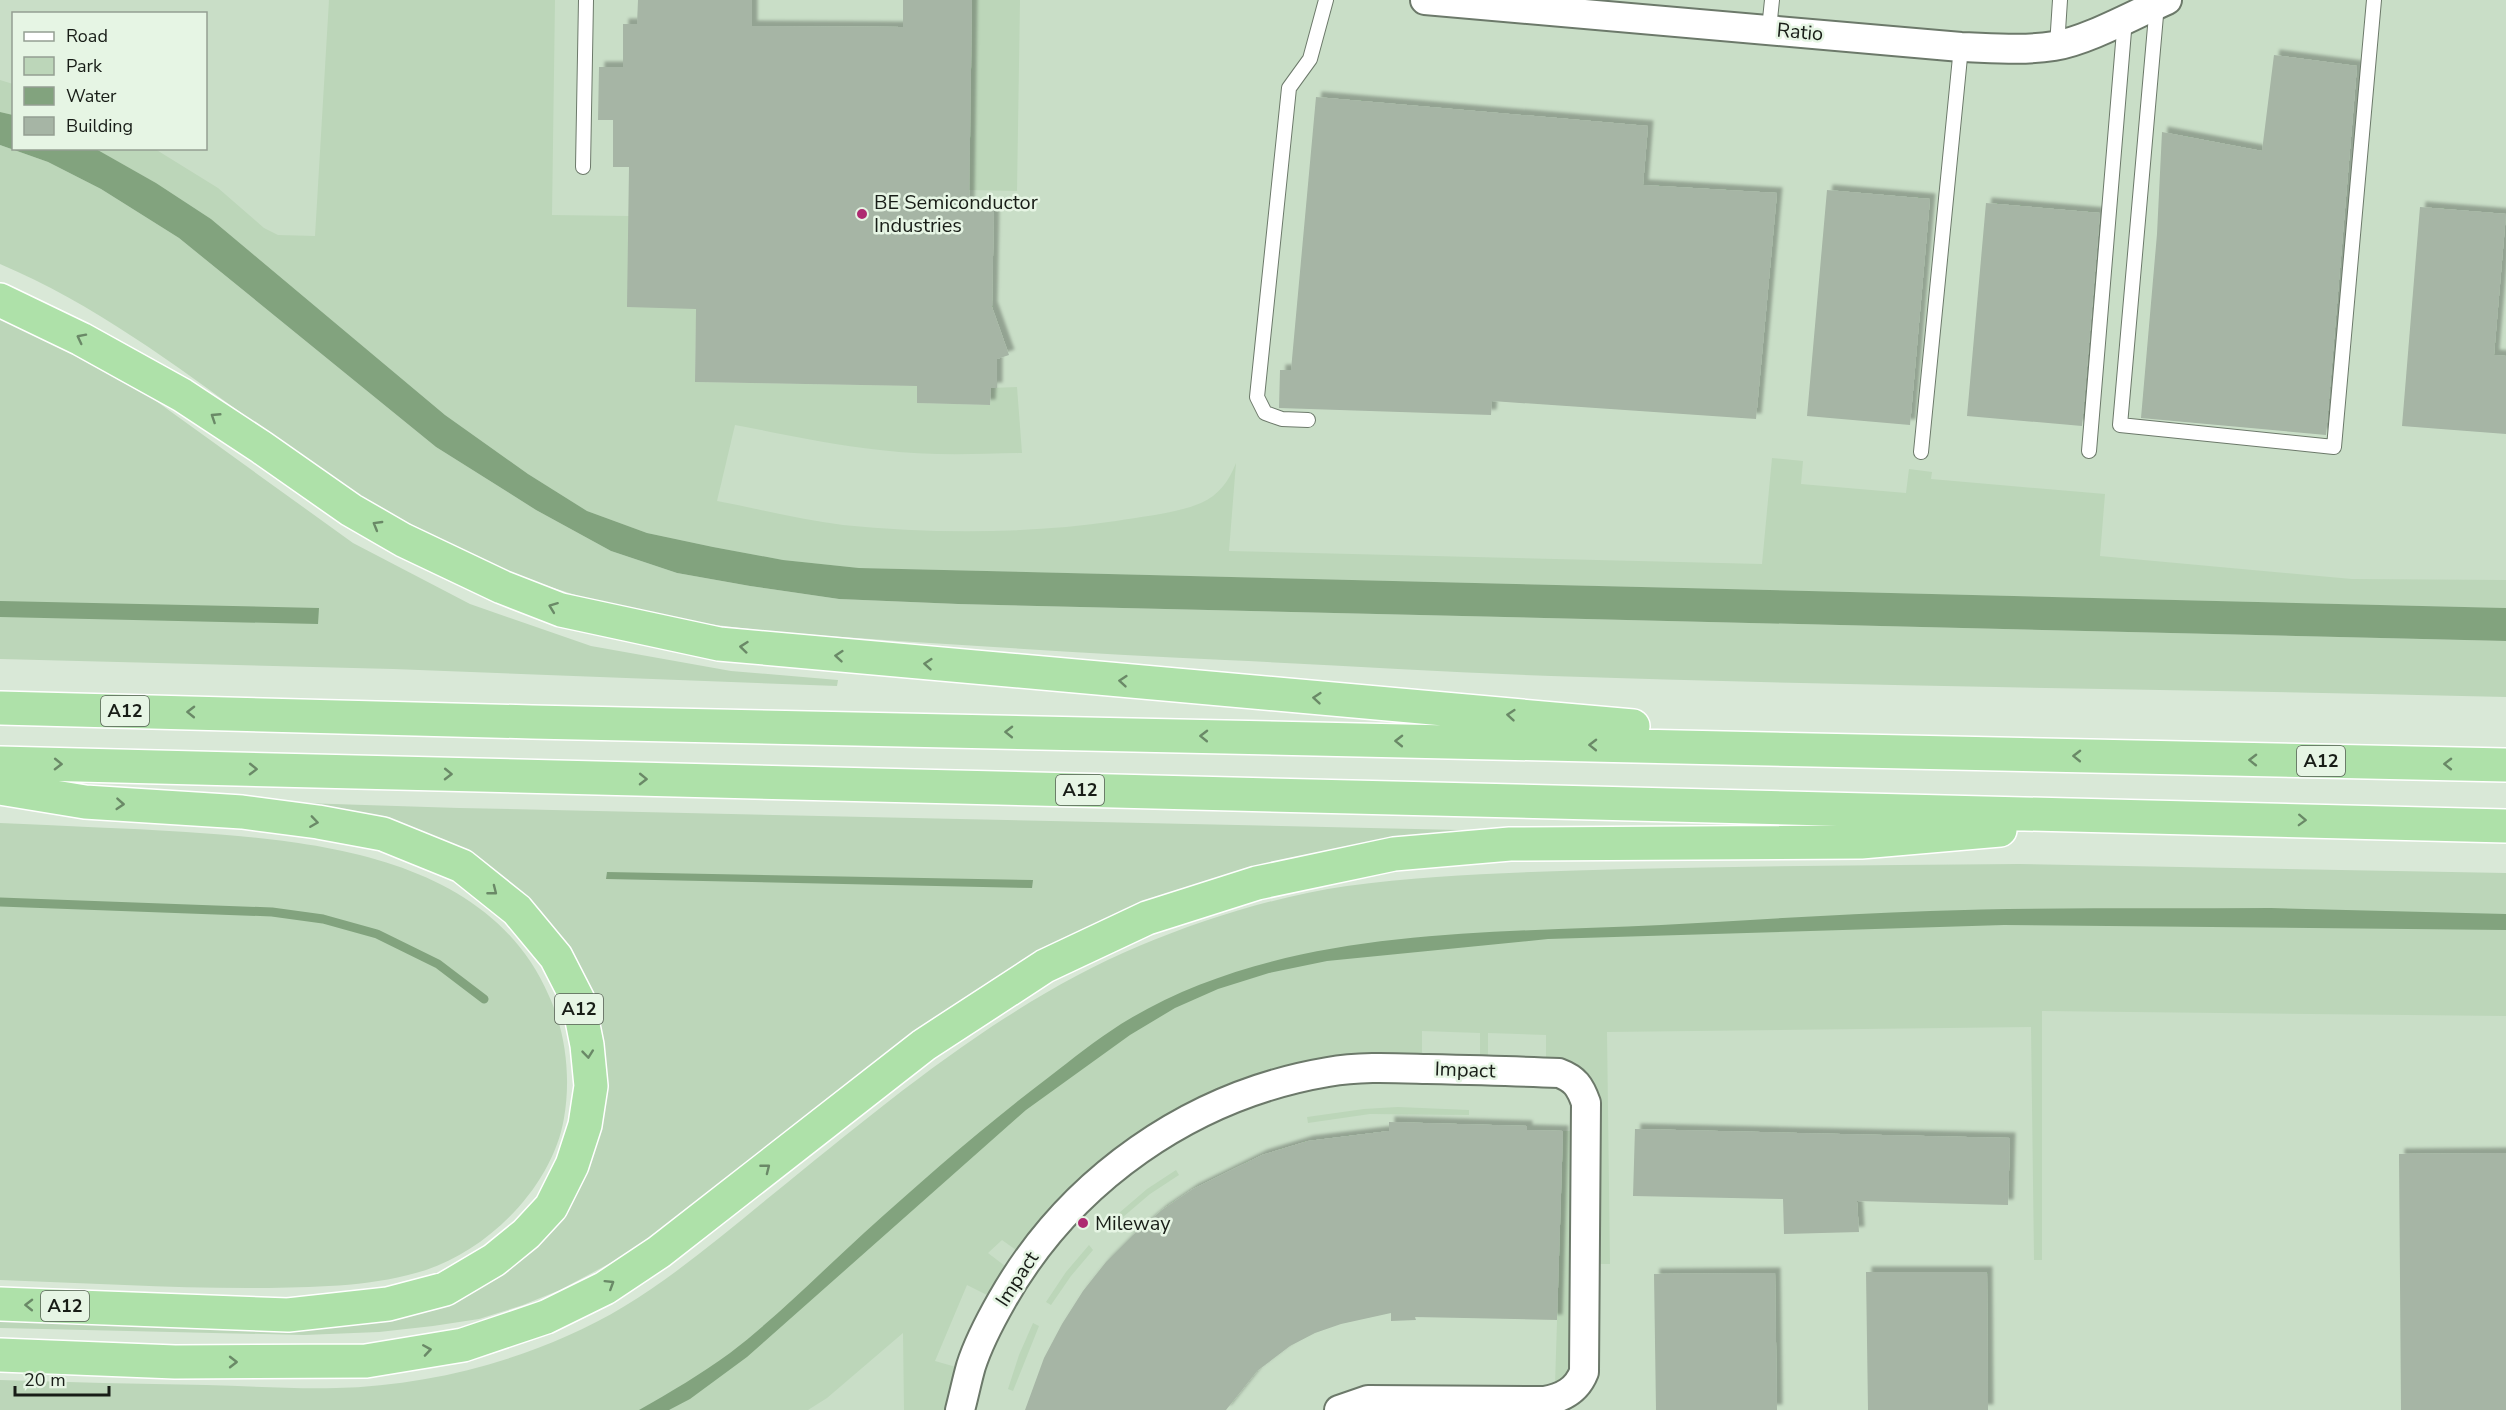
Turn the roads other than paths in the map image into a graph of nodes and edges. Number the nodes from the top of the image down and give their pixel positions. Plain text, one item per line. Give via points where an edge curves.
1 (586, 0) edge
2 (1326, 0) edge
3 (1425, 0) edge
4 (1772, 0) edge
5 (2060, 0) edge
6 (2374, 0) edge
7 (2162, 2) edge
8 (2125, 19) junction
9 (1769, 29) junction
10 (2057, 46) junction
11 (1961, 47) junction
12 (583, 167) dead end
13 (0, 300) edge
14 (1308, 420) dead end
15 (2089, 451) dead end
16 (1921, 452) dead end
17 (0, 708) edge
18 (1946, 753) junction
19 (0, 763) edge
20 (2506, 765) edge
21 (0, 788) edge
22 (2160, 816) junction
23 (2506, 826) edge
24 (0, 1304) edge
25 (0, 1355) edge
26 (960, 1410) edge
27 (1339, 1410) edge

1 - 12 lane
2 - 14 lane via 1310,59 1289,88 1257,398 1265,413
3 - 9 street, Ratio
4 - 9 lane
5 - 10 lane
6 - 7 lane via 2334,447 2120,425
7 - 8 street, Ratio
8 - 10 street, Ratio
8 - 15 lane
9 - 11 street, Ratio
10 - 11 street, Ratio
11 - 16 lane
18 -> 13 highway, A12 via 778,650 644,630 561,610 403,540 351,510 182,395
18 -> 17 highway, A12
20 -> 18 highway, A12
19 -> 22 highway, A12
21 -> 24 highway, A12 via 85,802 242,812 318,822 383,834 462,866 518,910 556,957 578,1000 591,1086 585,1125 572,1165 551,1207 494,1260 445,1288 388,1304 288,1314
22 -> 23 highway, A12
25 -> 22 highway, A12 via 175,1362 366,1360 464,1345 546,1317 605,1288 658,1252 924,1045 1045,966 1147,918 1257,883 1394,854 1510,844 1861,842
26 - 27 street, Impact via 972,1365 993,1315 1018,1271 1067,1209 1168,1130 1256,1091 1329,1071 1559,1073 1572,1078 1586,1102 1584,1372 1579,1385 1556,1399 1544,1401 1368,1400

